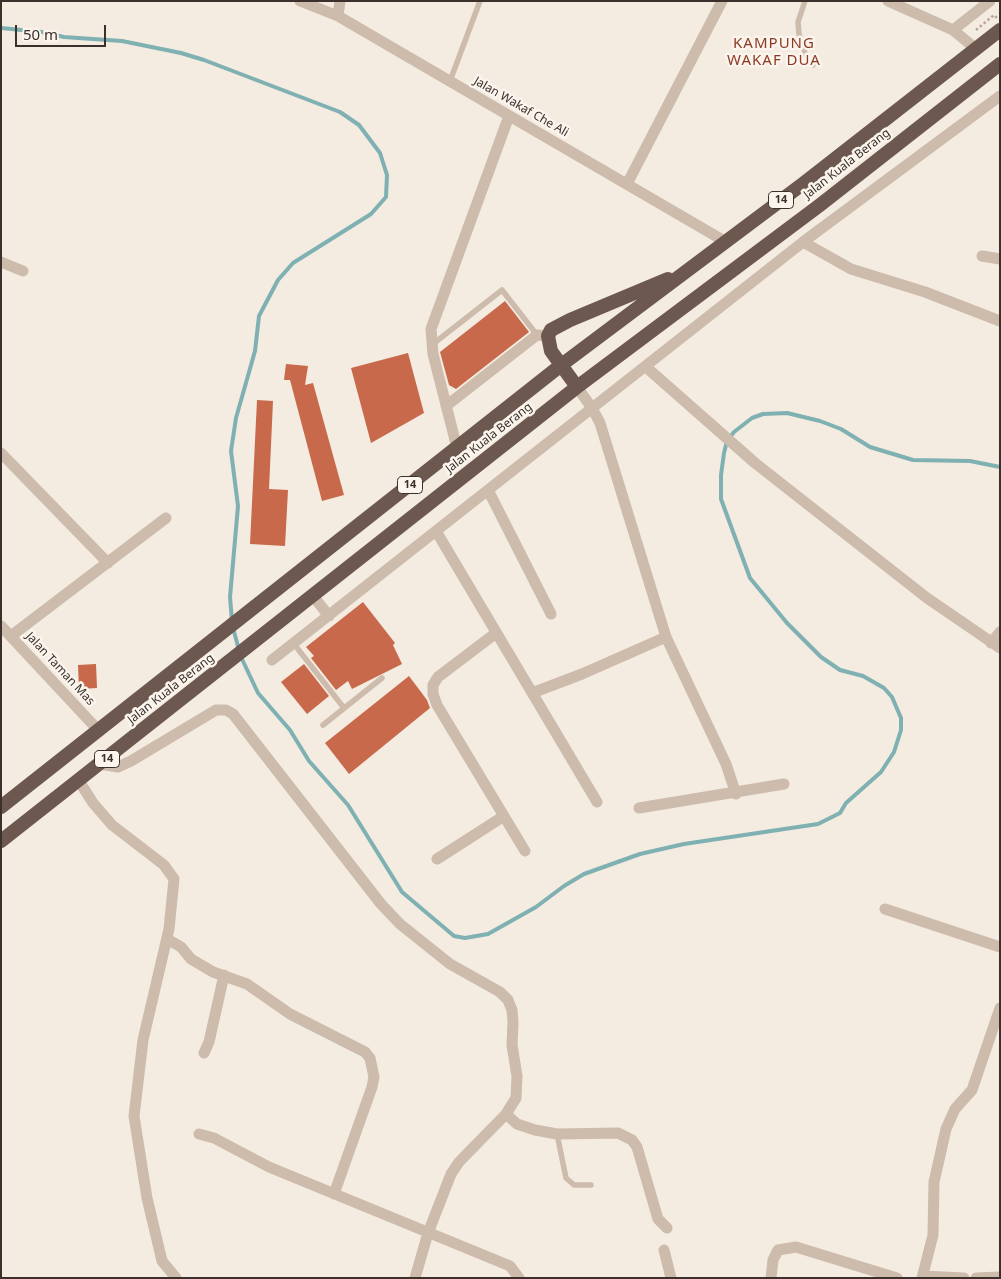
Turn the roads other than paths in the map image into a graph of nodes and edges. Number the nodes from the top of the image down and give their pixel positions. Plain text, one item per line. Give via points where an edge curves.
1 (300, 1) edge
2 (340, 1) edge
3 (480, 1) edge
4 (722, 1) edge
5 (806, 1) edge
6 (888, 1) edge
7 (990, 1) edge
8 (903, 4) edge
9 (338, 16) junction
10 (953, 30) junction
11 (1000, 30) edge
12 (976, 49) junction
13 (1000, 64) edge
14 (812, 65) dead end
15 (450, 82) junction
16 (1000, 96) edge
17 (509, 116) junction
18 (627, 184) junction
19 (726, 242) junction
20 (803, 242) junction
21 (982, 256) dead end
22 (1000, 259) edge
23 (1, 262) edge
24 (23, 271) dead end
25 (686, 272) junction
26 (1000, 321) edge
27 (542, 336) junction
28 (431, 346) junction
29 (560, 366) junction
30 (646, 367) junction
31 (577, 387) junction
32 (446, 406) junction
33 (592, 408) junction
34 (457, 448) junction
35 (1, 453) edge
36 (488, 490) junction
37 (166, 518) dead end
38 (436, 531) junction
39 (108, 563) junction
40 (313, 596) junction
41 (551, 614) dead end
42 (329, 616) junction
43 (1, 626) edge
44 (1000, 632) edge
45 (496, 633) junction
46 (11, 636) junction
47 (666, 637) junction
48 (294, 644) junction
49 (995, 646) edge
50 (272, 660) dead end
51 (382, 678) dead end
52 (532, 693) junction
53 (344, 708) junction
54 (323, 725) dead end
55 (99, 731) junction
56 (100, 764) junction
57 (79, 780) junction
58 (784, 784) dead end
59 (736, 794) junction
60 (597, 802) dead end
61 (1, 807) edge
62 (639, 808) dead end
63 (504, 816) junction
64 (1, 841) edge
65 (525, 851) dead end
66 (438, 859) dead end
67 (885, 910) dead end
68 (167, 939) junction
69 (1000, 947) edge
70 (224, 975) junction
71 (1000, 1008) edge
72 (204, 1053) dead end
73 (506, 1114) junction
74 (199, 1134) dead end
75 (557, 1134) junction
76 (591, 1185) dead end
77 (334, 1194) junction
78 (667, 1228) dead end
79 (428, 1233) junction
80 (664, 1250) dead end
81 (922, 1277) edge
82 (176, 1278) edge
83 (416, 1278) edge
84 (519, 1278) edge
85 (671, 1278) edge
86 (771, 1278) edge
87 (897, 1278) edge
88 (964, 1278) edge
89 (976, 1278) edge
90 (1000, 1278) edge

1 - 9 street, Jalan Wakaf Che Ali
2 - 9 street
3 - 15 lane
4 - 18 street
5 - 14 lane via 798,22 799,34
6 - 8 street
7 - 10 street
8 - 10 street
9 - 15 street, Jalan Wakaf Che Ali
10 - 12 street
11 - 12 highway, Jalan Kuala Berang / 14
12 - 19 highway, Jalan Kuala Berang / 14
13 - 31 highway, Jalan Kuala Berang / 14 via 820,205
15 - 17 street, Jalan Wakaf Che Ali
16 - 20 street
17 - 18 street, Jalan Wakaf Che Ali
17 - 28 street via 434,318
18 - 19 street, Jalan Wakaf Che Ali
19 - 25 highway, Jalan Kuala Berang / 14
20 - 26 street via 851,269 925,292
20 - 30 street
21 - 22 street
23 - 24 street
25 - 27 highway via 560,324
25 - 29 highway, Jalan Kuala Berang / 14
27 - 28 lane via 502,290
27 - 29 highway
27 - 32 street
28 - 32 street
29 - 31 highway
29 - 34 highway, Jalan Kuala Berang / 14
30 - 33 street
30 - 49 street via 755,463 927,598
31 - 33 street
31 - 40 highway, Jalan Kuala Berang / 14
32 - 34 street
33 - 36 street
33 - 47 street via 600,424
34 - 55 highway, Jalan Kuala Berang / 14
35 - 39 street
36 - 38 street
36 - 41 street
37 - 39 street
38 - 42 street
38 - 45 street
39 - 46 street
40 - 42 street
40 - 56 highway, Jalan Kuala Berang / 14
42 - 48 street
43 - 46 street, Jalan Taman Mas
44 - 49 street
45 - 52 street
45 - 63 street via 438,677 433,685 437,705
46 - 55 street, Jalan Taman Mas
47 - 52 street
47 - 59 street via 726,764
48 - 50 street
48 - 53 lane
51 - 53 lane
52 - 60 street
53 - 54 lane
55 - 61 highway, Jalan Kuala Berang / 14
56 - 57 highway, Jalan Kuala Berang / 14
56 - 73 street via 118,766 131,761 216,710 233,714 400,924 450,964 500,992 508,1000 512,1010 512,1045 517,1076 516,1098
57 - 64 highway, Jalan Kuala Berang / 14
57 - 68 street via 112,825 170,872 174,879
58 - 59 street
59 - 62 street
63 - 65 street
63 - 66 street
67 - 69 street
68 - 70 street via 192,959
68 - 82 street via 143,1040 134,1116 147,1198 162,1261
70 - 72 street
70 - 77 street via 247,984 290,1014 365,1052 370,1058 374,1077 372,1087
71 - 81 street via 972,1090 955,1109 946,1129 934,1182 933,1235
73 - 75 street via 522,1127
73 - 79 street via 459,1162 446,1184
74 - 77 street
75 - 76 lane via 566,1178 574,1185
75 - 78 street via 618,1134 632,1140 637,1147 658,1218
77 - 79 street
79 - 83 street
79 - 84 street via 510,1266
80 - 85 street
81 - 88 street
86 - 87 street via 778,1250 796,1247
89 - 90 street

